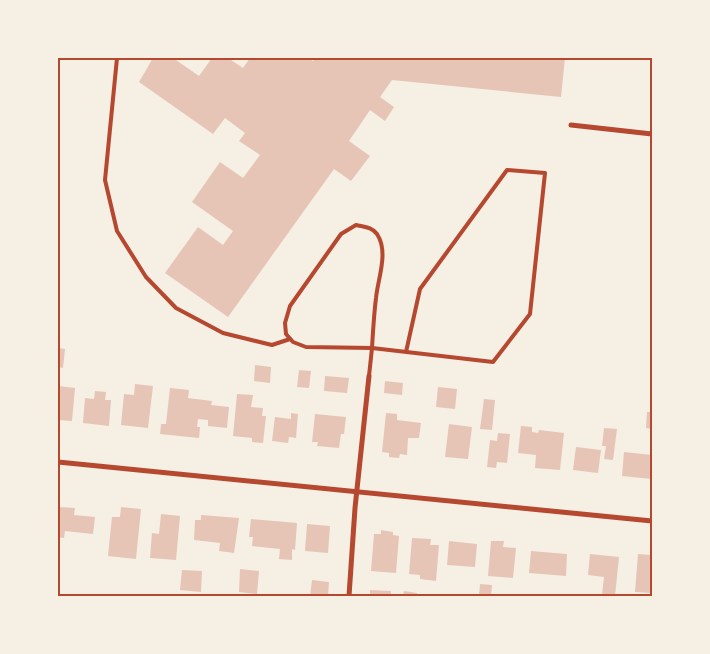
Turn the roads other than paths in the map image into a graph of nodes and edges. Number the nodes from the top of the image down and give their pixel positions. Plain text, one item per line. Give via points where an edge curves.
1 (118, 58) edge
2 (571, 125) dead end
3 (652, 134) edge
4 (290, 339) junction
5 (372, 348) junction
6 (406, 352) junction
7 (369, 376) joint
8 (58, 462) edge
9 (357, 492) junction
10 (652, 521) edge
11 (349, 596) edge

1 - 4 lane via 105,180 117,231 146,277 176,308 223,333 272,345
2 - 3 street
4 - 5 lane via 306,347
4 - 5 lane via 285,323 290,306 341,234 356,225 376,233 382,245
5 - 6 lane
5 - 7 lane
6 - 6 lane via 420,288 507,170 545,173 530,314 525,321 493,362
7 - 9 street
8 - 9 street
9 - 10 street
9 - 11 street

